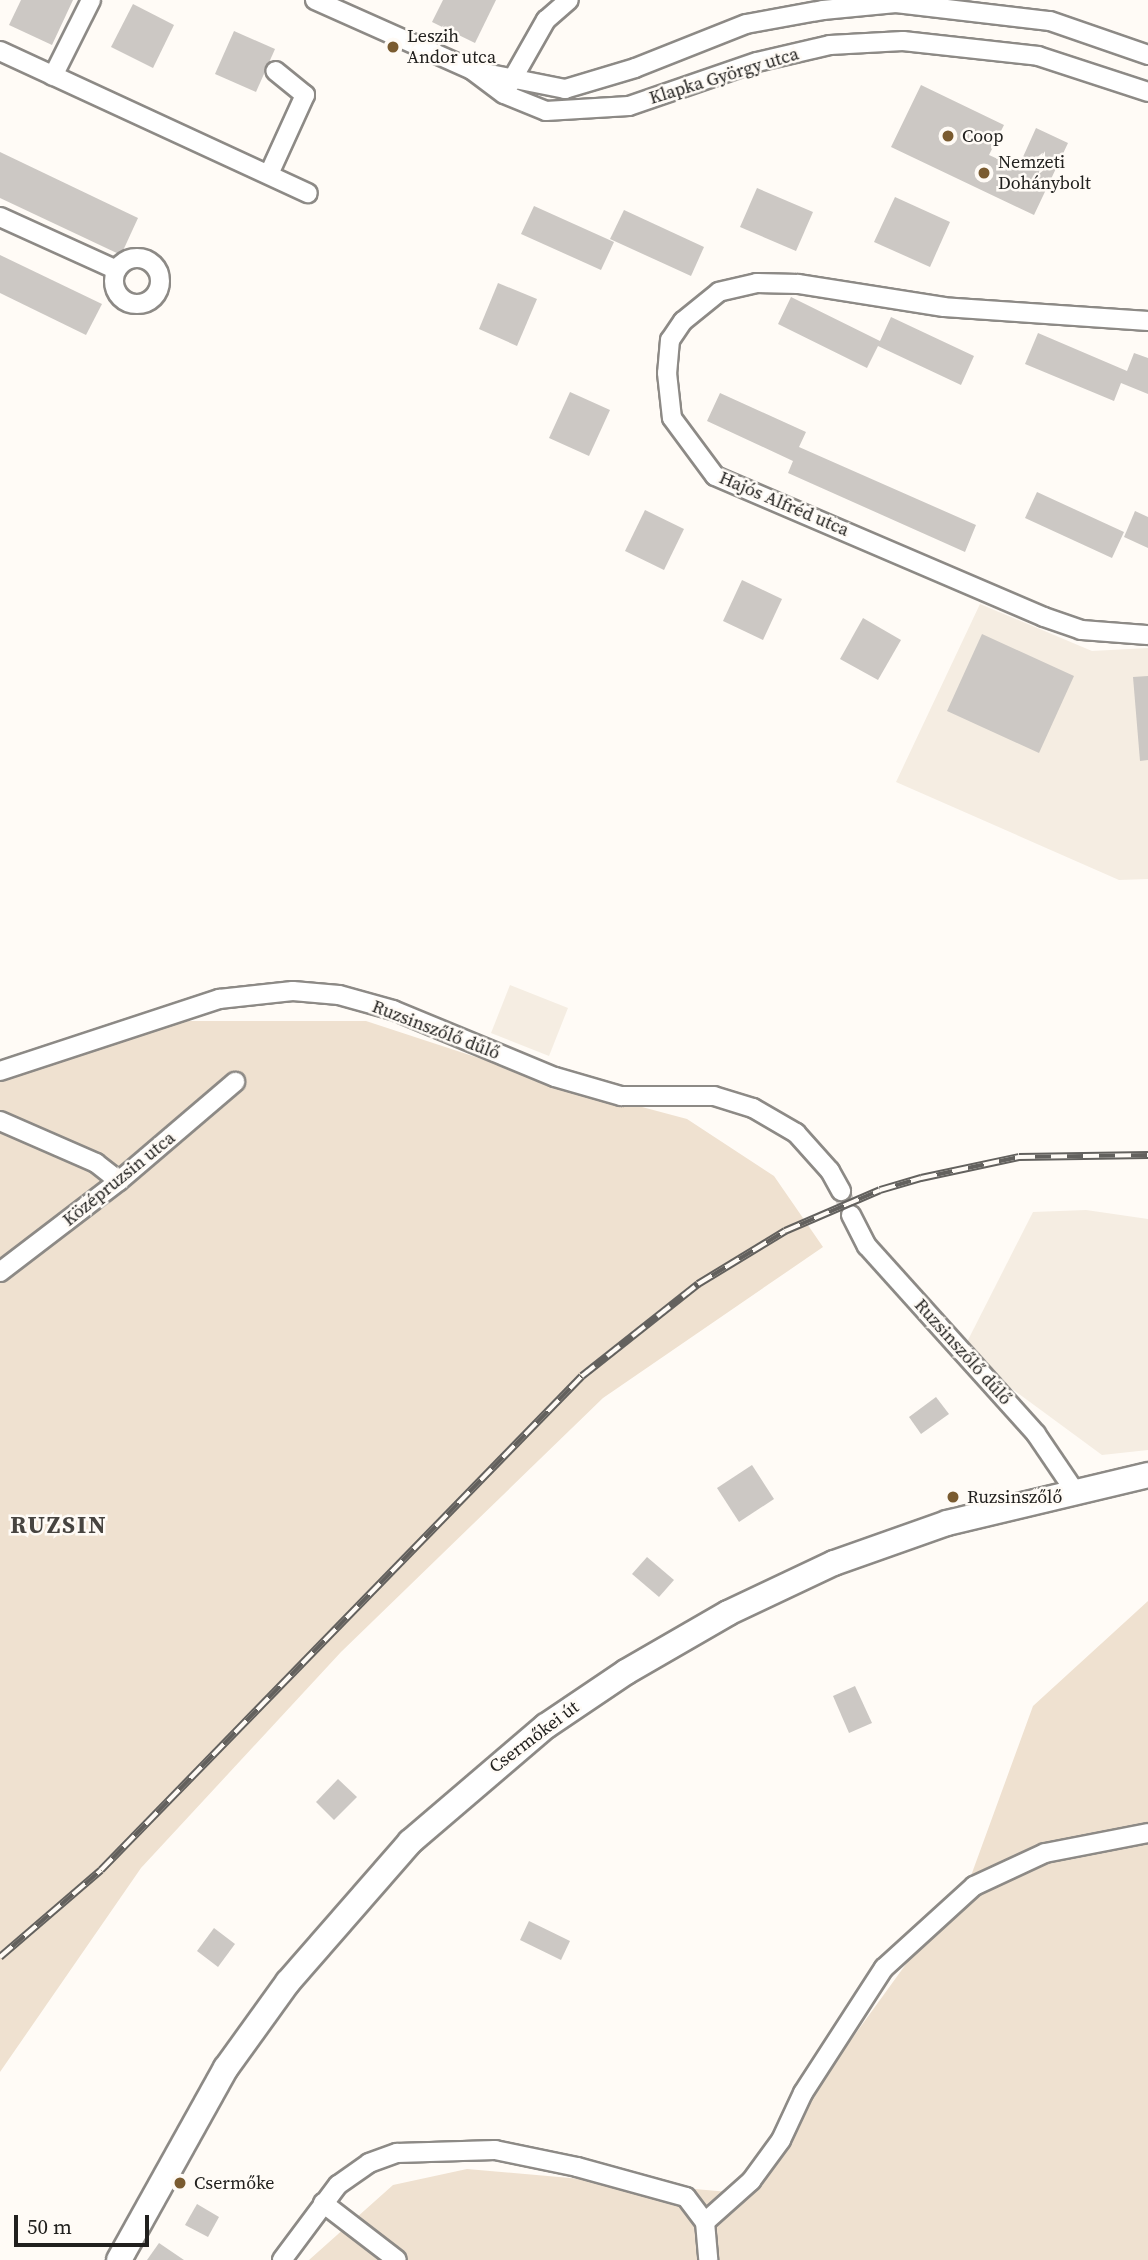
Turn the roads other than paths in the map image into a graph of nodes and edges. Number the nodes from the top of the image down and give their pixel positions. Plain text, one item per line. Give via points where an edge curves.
1 (90, 0) edge
2 (316, 0) edge
3 (569, 0) edge
4 (0, 51) edge
5 (1148, 55) edge
6 (472, 70) junction
7 (275, 71) dead end
8 (53, 76) junction
9 (513, 76) junction
10 (1148, 92) edge
11 (504, 94) junction
12 (269, 174) junction
13 (308, 193) dead end
14 (0, 217) edge
15 (117, 270) dead end
16 (1148, 321) edge
17 (1148, 635) edge
18 (0, 1071) edge
19 (235, 1082) dead end
20 (0, 1121) edge
21 (119, 1181) junction
22 (841, 1191) tunnel mouth
23 (851, 1215) tunnel mouth
24 (0, 1272) edge
25 (1148, 1475) edge
26 (1073, 1490) junction
27 (1148, 1833) edge
28 (323, 2203) junction
29 (705, 2222) junction
30 (707, 2254) edge
31 (119, 2260) edge
32 (282, 2260) edge
33 (397, 2260) edge
34 (691, 2260) edge

1 - 8 street
2 - 6 street
3 - 9 street via 546,20
4 - 8 street
5 - 9 street, Klapka György utca via 1050,21 896,3 746,24 635,68 565,89
6 - 9 street, Klapka György utca
6 - 11 street, Klapka György utca
7 - 12 street via 305,95
8 - 12 street
9 - 11 street
10 - 11 street, Klapka György utca via 1038,56 903,41 830,45 757,62 629,106 546,111
12 - 13 street
14 - 15 street
16 - 17 street, Hajós Alfréd utca via 944,307 798,284 757,283 719,292 683,321 670,340 667,373 672,418 715,476 1044,617 1081,630
18 - 22 street, Ruzsinszőlő dűlő via 219,999 293,991 339,995 393,1010 555,1077 621,1096 714,1096 753,1108 796,1133
19 - 21 street, Középruzsin utca
20 - 21 street via 96,1163
21 - 24 street, Középruzsin utca
23 - 26 street, Ruzsinszőlő dűlő via 867,1246 1036,1434
25 - 26 main road, Csermőkei út
26 - 31 main road, Csermőkei út via 889,1541 738,1608 626,1672 469,1787 410,1842 288,1982 226,2068
27 - 29 street via 1045,1853 974,1886 884,1968 803,2093 781,2140 751,2181
28 - 29 street via 338,2185 369,2163 397,2153 495,2150 646,2183 686,2197
28 - 32 street
28 - 33 street
29 - 30 street
30 - 34 street

